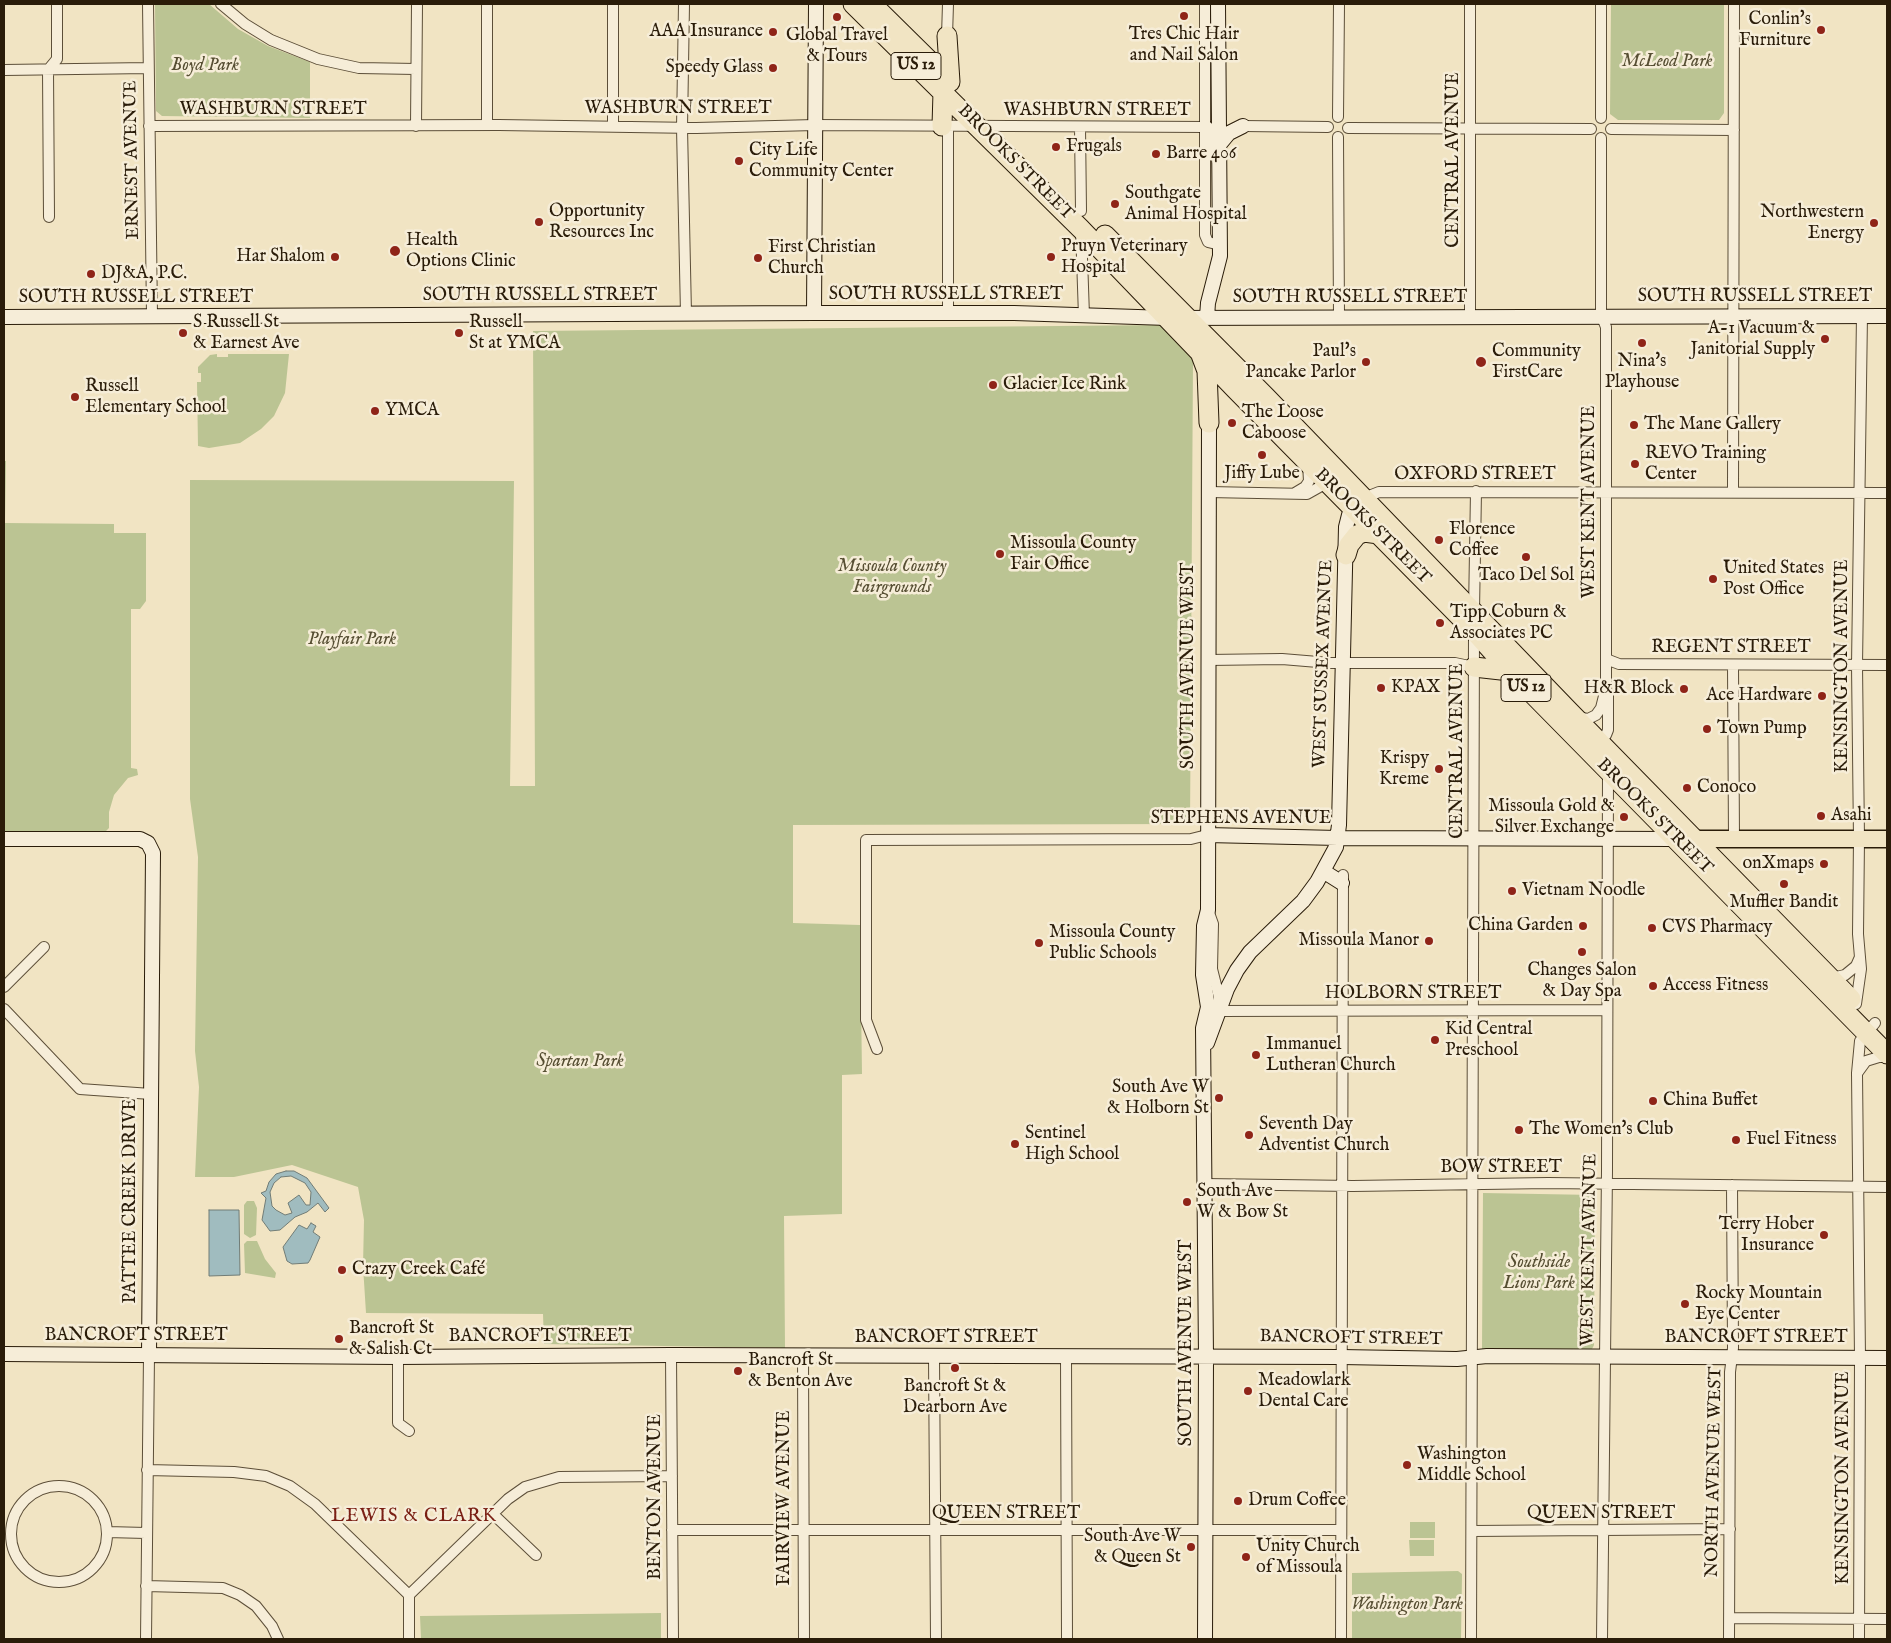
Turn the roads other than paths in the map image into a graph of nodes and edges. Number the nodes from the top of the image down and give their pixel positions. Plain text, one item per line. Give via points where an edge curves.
1 (57, 4) edge
2 (148, 4) edge
3 (221, 4) edge
4 (417, 4) edge
5 (487, 4) edge
6 (614, 4) edge
7 (684, 4) edge
8 (816, 4) edge
9 (853, 4) edge
10 (872, 4) edge
11 (948, 4) edge
12 (1205, 4) edge
13 (1218, 4) edge
14 (1339, 4) edge
15 (1470, 4) edge
16 (1601, 4) edge
17 (1734, 4) edge
18 (947, 36) junction
19 (920, 51) junction
20 (148, 68) junction
21 (416, 69) junction
22 (4, 70) edge
23 (48, 70) junction
24 (947, 87) junction
25 (1220, 113) junction
26 (1338, 117) junction
27 (1601, 118) junction
28 (487, 125) junction
29 (815, 125) junction
30 (150, 126) junction
31 (416, 126) junction
32 (613, 126) junction
33 (1243, 126) junction
34 (945, 127) junction
35 (989, 127) junction
36 (1080, 127) junction
37 (1206, 127) junction
38 (1328, 127) junction
39 (682, 128) junction
40 (1348, 128) junction
41 (1470, 129) junction
42 (1591, 129) junction
43 (1611, 129) junction
44 (1734, 130) junction
45 (1338, 137) junction
46 (1601, 138) junction
47 (1220, 145) junction
48 (1220, 192) junction
49 (49, 217) dead end
50 (1081, 220) junction
51 (1220, 245) junction
52 (814, 313) junction
53 (686, 314) junction
54 (948, 314) junction
55 (152, 315) junction
56 (1601, 315) junction
57 (1862, 315) junction
58 (1084, 316) junction
59 (1470, 316) junction
60 (1734, 316) junction
61 (1887, 316) edge
62 (4, 317) edge
63 (1188, 317) junction
64 (1207, 317) junction
65 (1339, 317) junction
66 (1168, 318) junction
67 (1205, 346) junction
68 (1231, 389) junction
69 (1209, 423) junction
70 (1307, 461) junction
71 (1332, 486) junction
72 (1476, 491) junction
73 (1209, 492) junction
74 (1606, 492) junction
75 (1733, 492) junction
76 (1295, 493) junction
77 (1860, 493) junction
78 (1887, 493) edge
79 (1359, 503) junction
80 (1379, 534) junction
81 (1346, 555) junction
82 (1474, 622) junction
83 (1606, 659) junction
84 (1208, 660) junction
85 (1342, 663) junction
86 (1857, 664) junction
87 (1733, 665) junction
88 (1887, 665) edge
89 (1474, 667) junction
90 (1510, 671) junction
91 (1606, 688) junction
92 (1568, 711) junction
93 (1572, 734) junction
94 (1597, 740) junction
95 (1608, 771) junction
96 (1207, 835) junction
97 (1338, 838) junction
98 (1474, 838) junction
99 (1606, 838) junction
100 (4, 839) edge
101 (1675, 839) junction
102 (1859, 839) junction
103 (1887, 839) edge
104 (1696, 840) junction
105 (1734, 840) junction
106 (1323, 872) junction
107 (1342, 879) joint
108 (1208, 910) junction
109 (44, 947) dead end
110 (1860, 956) junction
111 (1831, 978) junction
112 (4, 987) edge
113 (4, 1009) edge
114 (1852, 1009) junction
115 (1343, 1010) junction
116 (1607, 1010) junction
117 (1218, 1011) junction
118 (1473, 1011) junction
119 (1876, 1030) edge
120 (1205, 1047) junction
121 (877, 1049) dead end
122 (1887, 1056) edge
123 (1857, 1073) junction
124 (151, 1094) junction
125 (1473, 1183) junction
126 (1205, 1184) junction
127 (1606, 1185) junction
128 (1732, 1185) junction
129 (1343, 1186) junction
130 (1859, 1186) junction
131 (1887, 1187) edge
132 (4, 1354) edge
133 (149, 1355) junction
134 (671, 1355) junction
135 (1605, 1356) junction
136 (398, 1357) junction
137 (803, 1357) junction
138 (934, 1357) junction
139 (1066, 1357) junction
140 (1206, 1357) junction
141 (1341, 1357) junction
142 (1732, 1357) junction
143 (1472, 1358) junction
144 (1860, 1358) junction
145 (1887, 1358) edge
146 (409, 1431) dead end
147 (147, 1470) junction
148 (672, 1476) junction
149 (493, 1514) junction
150 (1730, 1529) junction
151 (672, 1530) junction
152 (803, 1530) junction
153 (935, 1530) junction
154 (1066, 1530) junction
155 (1205, 1530) junction
156 (1340, 1530) junction
157 (1603, 1530) junction
158 (1472, 1531) junction
159 (107, 1532) junction
160 (146, 1533) junction
161 (8, 1534) edge
162 (536, 1555) dead end
163 (146, 1586) junction
164 (409, 1595) junction
165 (1730, 1618) junction
166 (1860, 1618) junction
167 (1887, 1619) edge
168 (146, 1639) edge
169 (278, 1639) edge
170 (409, 1639) edge
171 (673, 1639) edge
172 (804, 1639) edge
173 (936, 1639) edge
174 (1067, 1639) edge
175 (1205, 1639) edge
176 (1341, 1639) edge
177 (1471, 1639) edge
178 (1602, 1639) edge
179 (1729, 1639) edge
180 (1859, 1639) edge

1 - 23 street via 58,59
2 - 20 street, ERNEST AVENUE
3 - 21 street via 271,40 318,59 359,68
4 - 21 street
5 - 28 street
6 - 32 street
7 - 39 street
8 - 29 street
9 - 24 highway, BROOKS STREET / US 12
10 - 19 highway, BROOKS STREET / US 12
11 - 18 street
12 - 37 street
13 - 25 street
14 - 26 street
15 - 41 street, CENTRAL AVENUE
16 - 27 street
17 - 44 street
18 - 19 highway, US 12 via 934,49
18 - 24 highway
19 - 24 highway, BROOKS STREET / US 12
20 - 23 street
20 - 30 street, ERNEST AVENUE
21 - 31 street
22 - 23 street
23 - 49 street
24 - 34 highway
24 - 35 highway, BROOKS STREET / US 12
25 - 33 street via 1227,122
25 - 47 street
26 - 38 street
26 - 40 street via 1346,121
27 - 42 street via 1593,122
27 - 43 street via 1609,121
28 - 31 street, WASHBURN STREET
28 - 32 street, WASHBURN STREET
29 - 34 street, WASHBURN STREET
29 - 39 street, WASHBURN STREET
29 - 52 street
30 - 31 street, WASHBURN STREET
30 - 55 street, ERNEST AVENUE
32 - 39 street, WASHBURN STREET
33 - 38 street
33 - 47 street via 1229,133
34 - 35 street, WASHBURN STREET
34 - 54 street
35 - 36 street, WASHBURN STREET
35 - 50 highway, BROOKS STREET / US 12
36 - 37 street, WASHBURN STREET
36 - 50 street
37 - 48 street via 1212,134 1213,172
37 - 51 street via 1205,235 1208,242
38 - 45 street via 1331,134
39 - 53 street
40 - 41 street
40 - 45 street via 1346,134
41 - 42 street
41 - 59 street, CENTRAL AVENUE
42 - 46 street
43 - 44 street
43 - 46 street
44 - 60 street
45 - 65 street
46 - 56 street, WEST KENT AVENUE
47 - 48 street
48 - 51 street
50 - 58 street
50 - 63 highway, BROOKS STREET / US 12
50 - 66 highway, BROOKS STREET / US 12
51 - 64 street via 1219,265
52 - 53 street, SOUTH RUSSELL STREET
52 - 54 street, SOUTH RUSSELL STREET
53 - 55 street, SOUTH RUSSELL STREET
54 - 58 street, SOUTH RUSSELL STREET
55 - 62 street, SOUTH RUSSELL STREET
56 - 59 street, SOUTH RUSSELL STREET
56 - 60 street, SOUTH RUSSELL STREET
56 - 74 street, WEST KENT AVENUE via 1606,326
57 - 60 street, SOUTH RUSSELL STREET
57 - 61 street, SOUTH RUSSELL STREET
57 - 77 street, KENSINGTON AVENUE
58 - 66 street, SOUTH RUSSELL STREET
59 - 65 street, SOUTH RUSSELL STREET
60 - 75 street
63 - 64 street, SOUTH RUSSELL STREET
63 - 66 street, SOUTH RUSSELL STREET
63 - 67 highway, BROOKS STREET / US 12
64 - 65 street, SOUTH RUSSELL STREET
64 - 67 highway
66 - 67 highway, BROOKS STREET / US 12
67 - 68 highway, BROOKS STREET / US 12
67 - 69 highway
67 - 79 highway, BROOKS STREET / US 12
68 - 69 highway via 1215,398
68 - 70 highway, BROOKS STREET / US 12
69 - 73 street, SOUTH AVENUE WEST
70 - 71 highway, BROOKS STREET / US 12
70 - 76 street via 1309,481
71 - 76 street via 1323,485 1309,494
71 - 79 highway, BROOKS STREET / US 12
72 - 74 street, OXFORD STREET
72 - 79 street, OXFORD STREET via 1379,492 1371,493
72 - 82 street, CENTRAL AVENUE
73 - 76 street
73 - 84 street, SOUTH AVENUE WEST
74 - 75 street, OXFORD STREET
74 - 83 street, WEST KENT AVENUE
75 - 77 street, OXFORD STREET
77 - 78 street, OXFORD STREET
77 - 86 street, KENSINGTON AVENUE
79 - 80 highway, BROOKS STREET / US 12
79 - 81 street, WEST SUSSEX AVENUE via 1347,521
79 - 82 highway, BROOKS STREET / US 12
80 - 81 highway via 1364,532 1357,535
80 - 82 highway, BROOKS STREET / US 12
81 - 85 street, WEST SUSSEX AVENUE
82 - 89 street, CENTRAL AVENUE
82 - 90 highway, BROOKS STREET / US 12
82 - 92 highway, BROOKS STREET / US 12
83 - 87 street, REGENT STREET via 1619,664
83 - 91 street, WEST KENT AVENUE
84 - 85 street via 1282,659
84 - 96 street, SOUTH AVENUE WEST
85 - 89 street via 1456,663
85 - 97 street, WEST SUSSEX AVENUE
86 - 87 street, REGENT STREET
86 - 88 street, REGENT STREET
86 - 102 street, KENSINGTON AVENUE
87 - 105 street
89 - 90 highway
89 - 98 street, CENTRAL AVENUE
90 - 93 highway, BROOKS STREET / US 12
91 - 92 street, WEST KENT AVENUE via 1601,708 1593,717 1580,719
91 - 94 street, WEST KENT AVENUE via 1609,723 1606,735
92 - 94 highway, BROOKS STREET / US 12
93 - 94 highway
93 - 95 highway, BROOKS STREET / US 12
94 - 104 highway, BROOKS STREET / US 12
95 - 99 street, WEST KENT AVENUE
95 - 101 highway, BROOKS STREET / US 12
96 - 97 street, STEPHENS AVENUE
96 - 108 street, SOUTH AVENUE WEST
96 - 121 street, STEPHENS AVENUE via 1191,839 866,840 866,1020
97 - 98 street, STEPHENS AVENUE
97 - 106 street
98 - 99 street, STEPHENS AVENUE
98 - 118 street, CENTRAL AVENUE
99 - 101 street, STEPHENS AVENUE
99 - 116 street, WEST KENT AVENUE
100 - 124 street, PATTEE CREEK DRIVE via 140,839 148,843 153,853
101 - 104 main road, STEPHENS AVENUE
101 - 114 highway, BROOKS STREET / US 12
102 - 103 main road, STEPHENS AVENUE
102 - 105 main road, STEPHENS AVENUE
102 - 110 street, KENSINGTON AVENUE
104 - 105 main road, STEPHENS AVENUE
104 - 111 highway, BROOKS STREET / US 12
106 - 107 street
106 - 117 street via 1296,909 1244,960
107 - 115 street
108 - 117 street, SOUTH AVENUE WEST via 1213,924 1212,969 1219,997
108 - 120 street, SOUTH AVENUE WEST via 1203,936 1203,975 1208,1007 1203,1028
109 - 112 street
110 - 111 street via 1852,970
110 - 114 street, KENSINGTON AVENUE
111 - 114 highway, BROOKS STREET / US 12
113 - 124 street via 80,1089
114 - 119 highway, BROOKS STREET / US 12
115 - 117 street, HOLBORN STREET
115 - 118 street, HOLBORN STREET
115 - 129 street
116 - 118 street, HOLBORN STREET
116 - 127 street, WEST KENT AVENUE
117 - 120 street, SOUTH AVENUE WEST
118 - 125 street, CENTRAL AVENUE
119 - 122 highway, BROOKS STREET / US 12
119 - 123 street, KENSINGTON AVENUE via 1859,1043
120 - 126 street, SOUTH AVENUE WEST
122 - 123 street via 1866,1061
123 - 130 street, KENSINGTON AVENUE
124 - 133 street, PATTEE CREEK DRIVE
125 - 127 street, BOW STREET
125 - 129 street, BOW STREET
125 - 143 street, CENTRAL AVENUE
126 - 129 street, BOW STREET
126 - 140 street, SOUTH AVENUE WEST
127 - 128 street, BOW STREET
127 - 135 street, WEST KENT AVENUE
128 - 130 street, BOW STREET
128 - 142 street, NORTH AVENUE WEST
129 - 141 street
130 - 131 street, BOW STREET
130 - 144 street, KENSINGTON AVENUE
132 - 133 street, BANCROFT STREET
133 - 136 street, BANCROFT STREET
133 - 147 street, PATTEE CREEK DRIVE
134 - 136 street, BANCROFT STREET
134 - 137 street, BANCROFT STREET
134 - 148 street, BENTON AVENUE
135 - 142 street, BANCROFT STREET
135 - 143 street, BANCROFT STREET
135 - 157 street, WEST KENT AVENUE
136 - 146 street via 398,1423
137 - 138 street, BANCROFT STREET
137 - 152 street, FAIRVIEW AVENUE
138 - 139 street, BANCROFT STREET
138 - 153 street
139 - 140 street, BANCROFT STREET
139 - 154 street
140 - 141 street, BANCROFT STREET
140 - 155 street, SOUTH AVENUE WEST
141 - 143 street, BANCROFT STREET
141 - 156 street
142 - 144 street, BANCROFT STREET
142 - 150 street, NORTH AVENUE WEST
143 - 158 street, CENTRAL AVENUE
144 - 145 street, BANCROFT STREET
144 - 166 street, KENSINGTON AVENUE
147 - 160 street, PATTEE CREEK DRIVE
147 - 164 street via 234,1472 266,1476 290,1486 315,1504
148 - 149 street via 559,1476 516,1492
148 - 151 street, BENTON AVENUE
149 - 162 street
149 - 164 street
150 - 157 street, QUEEN STREET
150 - 165 street, NORTH AVENUE WEST
151 - 152 street, QUEEN STREET
151 - 171 street, BENTON AVENUE
152 - 153 street, QUEEN STREET
152 - 172 street, FAIRVIEW AVENUE
153 - 154 street, QUEEN STREET
153 - 173 street
154 - 155 street, QUEEN STREET
154 - 174 street
155 - 156 street, QUEEN STREET
155 - 175 street, SOUTH AVENUE WEST
156 - 176 street
157 - 158 street, QUEEN STREET
157 - 178 street, WEST KENT AVENUE
158 - 177 street, CENTRAL AVENUE
159 - 160 street
159 - 161 street via 103,1514 92,1498 73,1488 56,1486 40,1490 25,1500
159 - 161 street via 103,1552 95,1566 77,1578 61,1582 41,1578 27,1569 16,1555
160 - 163 street, PATTEE CREEK DRIVE
163 - 168 street, PATTEE CREEK DRIVE
163 - 169 street via 223,1588 256,1606
164 - 170 street
165 - 166 street
165 - 179 street, NORTH AVENUE WEST
166 - 167 street
166 - 180 street, KENSINGTON AVENUE

